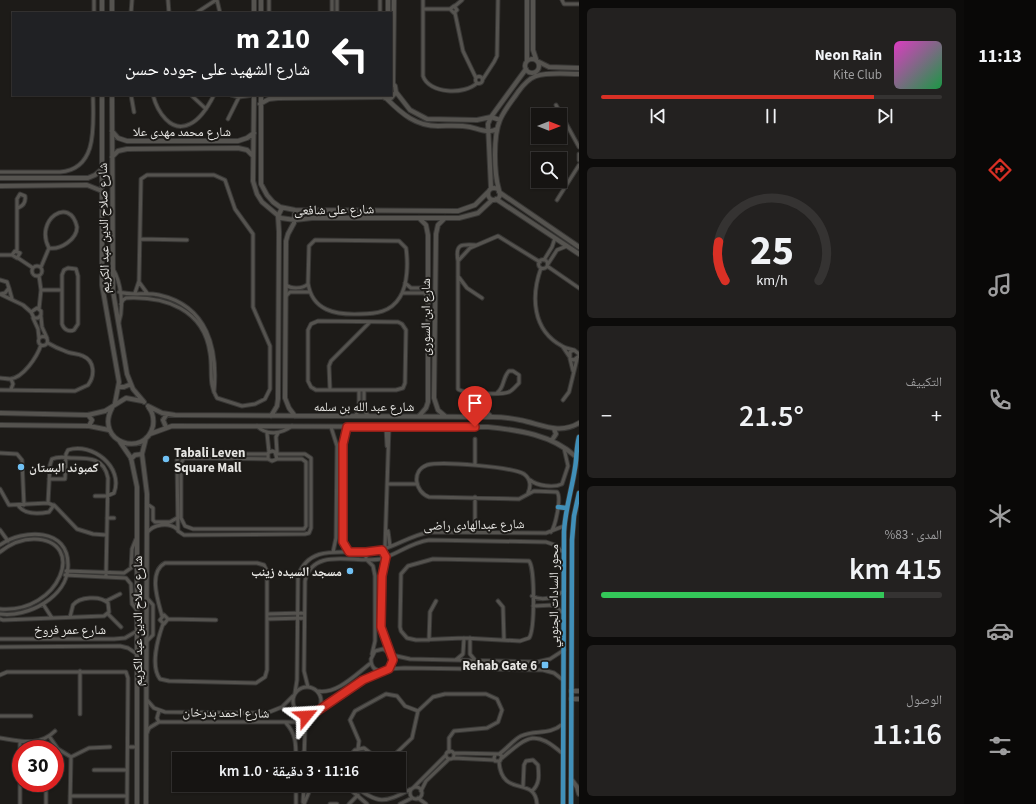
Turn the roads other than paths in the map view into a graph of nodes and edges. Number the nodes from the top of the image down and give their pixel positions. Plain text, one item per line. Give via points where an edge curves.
1 (94, 0) edge
2 (102, 0) edge
3 (112, 0) edge
4 (132, 0) edge
5 (168, 0) edge
6 (216, 0) edge
7 (254, 0) edge
8 (261, 0) edge
9 (269, 0) edge
10 (332, 0) edge
11 (337, 0) edge
12 (380, 0) edge
13 (388, 0) edge
14 (394, 0) edge
15 (423, 0) edge
16 (462, 0) edge
17 (498, 0) edge
18 (527, 0) edge
19 (533, 0) edge
20 (562, 0) edge
21 (569, 0) edge
22 (568, 4) junction
23 (579, 4) edge
24 (455, 6) junction
25 (450, 8) junction
26 (423, 9) junction
27 (94, 12) edge
28 (102, 12) edge
29 (112, 12) edge
30 (131, 12) edge
31 (170, 12) edge
32 (198, 12) edge
33 (220, 12) edge
34 (254, 12) edge
35 (261, 12) edge
36 (269, 12) edge
37 (332, 12) edge
38 (337, 12) edge
39 (380, 12) edge
40 (388, 12) edge
41 (455, 13) junction
42 (526, 61) junction
43 (537, 61) junction
44 (579, 68) edge
45 (526, 69) junction
46 (536, 74) junction
47 (579, 74) edge
48 (476, 78) junction
49 (483, 79) junction
50 (392, 82) edge
51 (477, 83) junction
52 (396, 92) junction
53 (93, 96) edge
54 (102, 96) edge
55 (112, 96) edge
56 (132, 96) edge
57 (153, 96) edge
58 (192, 96) edge
59 (213, 96) edge
60 (235, 96) edge
61 (246, 96) edge
62 (254, 96) edge
63 (260, 96) edge
64 (381, 96) edge
65 (239, 97) junction
66 (387, 98) junction
67 (260, 104) junction
68 (556, 106) dead end
69 (206, 109) junction
70 (134, 112) dead end
71 (491, 117) junction
72 (228, 119) dead end
73 (500, 120) junction
74 (254, 121) junction
75 (260, 121) junction
76 (497, 129) junction
77 (112, 130) junction
78 (487, 131) junction
79 (254, 133) junction
80 (112, 146) junction
81 (102, 147) junction
82 (579, 147) edge
83 (579, 154) edge
84 (254, 156) junction
85 (112, 157) junction
86 (579, 160) edge
87 (579, 165) edge
88 (102, 168) junction
89 (0, 172) edge
90 (36, 172) junction
91 (0, 178) edge
92 (36, 178) junction
93 (90, 178) junction
94 (0, 186) edge
95 (92, 186) junction
96 (491, 188) junction
97 (102, 191) junction
98 (499, 191) junction
99 (488, 192) junction
100 (494, 199) junction
101 (557, 200) dead end
102 (18, 208) dead end
103 (282, 208) junction
104 (295, 210) junction
105 (278, 216) junction
106 (419, 218) junction
107 (445, 218) junction
108 (295, 220) junction
109 (558, 233) junction
110 (555, 238) junction
111 (140, 239) junction
112 (187, 240) dead end
113 (475, 245) junction
114 (567, 246) junction
115 (579, 247) edge
116 (49, 248) junction
117 (17, 251) junction
118 (579, 254) edge
119 (0, 255) edge
120 (12, 255) junction
121 (18, 258) junction
122 (544, 260) junction
123 (458, 261) junction
124 (540, 262) junction
125 (548, 265) junction
126 (41, 267) junction
127 (33, 268) junction
128 (112, 268) junction
129 (541, 268) junction
130 (39, 276) junction
131 (458, 276) junction
132 (428, 277) junction
133 (435, 277) junction
134 (0, 280) edge
135 (139, 281) junction
136 (308, 282) junction
137 (405, 283) junction
138 (286, 284) junction
139 (428, 284) junction
140 (301, 287) junction
141 (9, 288) junction
142 (466, 288) junction
143 (579, 288) edge
144 (41, 290) junction
145 (62, 290) junction
146 (119, 292) junction
147 (301, 292) junction
148 (310, 292) junction
149 (128, 293) junction
150 (135, 293) junction
151 (143, 293) junction
152 (148, 293) junction
153 (402, 293) junction
154 (0, 294) edge
155 (458, 294) junction
156 (286, 296) junction
157 (428, 297) junction
158 (129, 298) junction
159 (143, 298) junction
160 (482, 298) dead end
161 (12, 299) junction
162 (121, 304) junction
163 (39, 309) junction
164 (32, 314) junction
165 (41, 315) junction
166 (370, 322) junction
167 (118, 324) junction
168 (39, 338) junction
169 (47, 338) junction
170 (48, 343) junction
171 (41, 345) junction
172 (563, 347) junction
173 (211, 348) junction
174 (428, 348) junction
175 (435, 348) junction
176 (578, 355) edge
177 (569, 357) junction
178 (574, 373) junction
179 (0, 378) edge
180 (11, 379) junction
181 (131, 384) junction
182 (119, 387) junction
183 (11, 389) junction
184 (0, 390) edge
185 (330, 390) junction
186 (359, 390) junction
187 (364, 390) junction
188 (483, 393) junction
189 (497, 393) junction
190 (563, 400) dead end
191 (144, 402) junction
192 (116, 403) junction
193 (148, 406) junction
194 (112, 408) junction
195 (0, 413) edge
196 (167, 414) junction
197 (88, 415) junction
198 (270, 416) junction
199 (296, 416) junction
200 (303, 416) junction
201 (354, 416) junction
202 (370, 416) junction
203 (419, 416) junction
204 (445, 416) junction
205 (475, 416) junction
206 (492, 417) junction
207 (579, 423) edge
208 (1, 426) edge
209 (89, 426) junction
210 (257, 426) junction
211 (292, 426) junction
212 (303, 426) junction
213 (166, 427) junction
214 (331, 427) junction
215 (347, 427) junction
216 (387, 427) junction
217 (554, 429) junction
218 (109, 430) junction
219 (267, 433) junction
220 (278, 433) junction
221 (150, 434) junction
222 (579, 437) edge
223 (146, 438) junction
224 (475, 439) dead end
225 (552, 440) junction
226 (120, 442) junction
227 (563, 446) junction
228 (0, 453) edge
229 (268, 453) junction
230 (277, 453) junction
231 (142, 454) junction
232 (208, 456) junction
233 (577, 456) edge
234 (65, 457) junction
235 (277, 458) junction
236 (131, 459) junction
237 (268, 459) junction
238 (475, 465) junction
239 (567, 471) junction
240 (574, 472) junction
241 (49, 479) junction
242 (530, 480) junction
243 (387, 484) junction
244 (417, 484) junction
245 (556, 485) junction
246 (0, 489) edge
247 (306, 490) junction
248 (312, 490) junction
249 (556, 492) junction
250 (528, 493) junction
251 (579, 493) edge
252 (95, 496) dead end
253 (107, 496) junction
254 (475, 497) junction
255 (306, 499) junction
256 (312, 499) junction
257 (48, 503) junction
258 (147, 504) junction
259 (18, 505) junction
260 (24, 505) junction
261 (54, 505) junction
262 (558, 507) junction
263 (566, 508) junction
264 (107, 518) junction
265 (114, 518) dead end
266 (179, 518) junction
267 (154, 521) junction
268 (475, 525) dead end
269 (154, 526) junction
270 (564, 526) junction
271 (387, 527) junction
272 (177, 529) junction
273 (0, 530) edge
274 (236, 530) junction
275 (527, 532) junction
276 (550, 532) junction
277 (147, 534) junction
278 (236, 534) junction
279 (106, 535) junction
280 (137, 537) junction
281 (7, 540) junction
282 (527, 542) junction
283 (1, 543) edge
284 (10, 545) junction
285 (390, 546) junction
286 (5, 548) junction
287 (384, 549) junction
288 (0, 552) edge
289 (333, 552) junction
290 (349, 552) junction
291 (366, 552) junction
292 (564, 553) junction
293 (317, 554) junction
294 (386, 557) junction
295 (366, 560) junction
296 (320, 561) junction
297 (62, 570) junction
298 (68, 571) junction
299 (106, 572) junction
300 (61, 575) junction
301 (67, 575) junction
302 (106, 576) junction
303 (564, 591) junction
304 (120, 594) dead end
305 (532, 596) junction
306 (554, 597) junction
307 (147, 598) junction
308 (537, 598) junction
309 (106, 601) junction
310 (436, 601) dead end
311 (498, 601) dead end
312 (43, 604) junction
313 (537, 605) junction
314 (554, 605) junction
315 (533, 606) junction
316 (0, 609) edge
317 (137, 610) junction
318 (304, 613) junction
319 (564, 613) junction
320 (0, 614) edge
321 (108, 614) junction
322 (267, 614) junction
323 (297, 614) junction
324 (70, 617) junction
325 (161, 617) junction
326 (52, 618) junction
327 (153, 618) junction
328 (297, 618) junction
329 (304, 618) junction
330 (0, 619) edge
331 (168, 619) junction
332 (267, 619) junction
333 (216, 620) dead end
334 (153, 622) junction
335 (162, 623) junction
336 (121, 627) dead end
337 (137, 631) junction
338 (464, 638) junction
339 (470, 638) junction
340 (0, 639) edge
341 (4, 639) junction
342 (118, 639) junction
343 (429, 640) junction
344 (504, 640) junction
345 (147, 641) junction
346 (118, 646) junction
347 (0, 647) edge
348 (5, 647) junction
349 (564, 650) junction
350 (137, 654) junction
351 (372, 654) junction
352 (391, 654) junction
353 (457, 660) junction
354 (475, 660) junction
355 (371, 663) junction
356 (389, 669) junction
357 (80, 671) junction
358 (380, 672) junction
359 (137, 673) junction
360 (147, 673) junction
361 (0, 675) edge
362 (563, 680) junction
363 (308, 687) junction
364 (571, 690) junction
365 (579, 690) edge
366 (317, 691) junction
367 (294, 694) junction
368 (147, 700) junction
369 (571, 700) junction
370 (579, 700) edge
371 (159, 711) junction
372 (418, 711) junction
373 (314, 713) junction
374 (80, 714) dead end
375 (0, 716) edge
376 (31, 716) dead end
377 (306, 716) junction
378 (159, 722) junction
379 (286, 723) junction
380 (563, 724) junction
381 (55, 731) dead end
382 (147, 733) junction
383 (543, 733) junction
384 (534, 734) junction
385 (49, 736) junction
386 (0, 738) edge
387 (534, 738) junction
388 (542, 739) junction
389 (13, 740) edge
390 (38, 740) edge
391 (52, 740) edge
392 (110, 747) dead end
393 (128, 747) junction
394 (137, 747) junction
395 (358, 749) junction
396 (304, 750) edge
397 (128, 752) junction
398 (137, 752) junction
399 (296, 752) edge
400 (354, 752) edge
401 (370, 752) edge
402 (397, 752) edge
403 (449, 752) junction
404 (64, 753) edge
405 (454, 753) junction
406 (497, 754) junction
407 (563, 754) junction
408 (446, 755) junction
409 (71, 758) junction
410 (453, 758) junction
411 (502, 758) junction
412 (449, 759) junction
413 (494, 760) junction
414 (499, 762) junction
415 (94, 770) dead end
416 (127, 770) junction
417 (137, 776) junction
418 (146, 776) junction
419 (571, 779) junction
420 (523, 787) junction
421 (412, 788) junction
422 (421, 791) junction
423 (532, 791) junction
424 (20, 792) edge
425 (46, 792) edge
426 (296, 792) edge
427 (304, 792) edge
428 (309, 792) edge
429 (353, 792) edge
430 (360, 792) joint
431 (579, 794) edge
432 (70, 796) junction
433 (127, 796) junction
434 (357, 796) junction
435 (412, 798) junction
436 (418, 798) junction
437 (20, 804) edge
438 (46, 804) edge
439 (70, 804) edge
440 (127, 804) edge
441 (137, 804) edge
442 (146, 804) edge
443 (296, 804) edge
444 (304, 804) edge
445 (330, 804) edge
446 (337, 804) edge
447 (349, 804) edge
448 (367, 804) edge
449 (400, 804) edge
450 (426, 804) edge
451 (537, 804) edge
452 (563, 804) edge
453 (571, 804) edge

1 - 27 street
2 - 28 street
3 - 29 street
4 - 30 street
5 - 31 street
6 - 32 street
6 - 33 street
7 - 34 street
8 - 35 street
9 - 36 street
10 - 37 street
11 - 38 street
12 - 39 street
13 - 40 street
14 - 50 street
15 - 26 street
16 - 24 street
17 - 49 street via 496,56
18 - 42 street
19 - 43 street via 533,50
20 - 22 street
21 - 22 street
22 - 23 street
24 - 25 street
24 - 41 street
25 - 26 street
25 - 41 street via 451,12
26 - 51 street via 424,81 431,88 440,90 468,90
41 - 48 street via 463,51
42 - 43 street
42 - 45 street
43 - 44 street via 555,67
43 - 46 street via 539,69
45 - 46 street
45 - 71 street
46 - 47 street
46 - 73 street via 525,83
48 - 49 street
48 - 51 street
49 - 51 street via 481,84
50 - 52 street
52 - 66 street via 391,98
52 - 71 street via 410,110 427,119 477,120
53 - 90 street via 93,135 84,161 68,171
54 - 81 street, شارع صلاح الدين عبد الكريم
55 - 77 street, شارع صلاح الدين عبد الكريم
56 - 70 street
57 - 69 street via 163,116 168,122 178,126 189,125
58 - 69 street
59 - 69 street
60 - 65 street
61 - 65 street
62 - 74 street, شارع على شافعى
63 - 67 street, شارع على شافعى
64 - 66 street
64 - 67 street via 278,98
65 - 72 street
66 - 78 street via 404,115 419,123 463,126
67 - 75 street, شارع على شافعى
68 - 82 street
71 - 73 street
71 - 78 street
73 - 76 street
74 - 75 street
74 - 79 street, شارع على شافعى
75 - 103 street, شارع على شافعى via 261,184 270,199
76 - 78 street
76 - 98 street via 496,177
77 - 79 street, شارع محمد مهدى علا via 118,138 127,141 238,141
77 - 80 street, شارع صلاح الدين عبد الكريم
78 - 96 street
79 - 84 street, شارع على شافعى
80 - 81 street
80 - 85 street, شارع صلاح الدين عبد الكريم
81 - 88 street, شارع صلاح الدين عبد الكريم
83 - 86 street
84 - 85 street, شارع محمد مهدى علا via 247,150 238,148 123,149
84 - 105 street, شارع على شافعى via 255,190 262,202
85 - 128 street, شارع صلاح الدين عبد الكريم
87 - 101 street
88 - 93 street
88 - 97 street, شارع صلاح الدين عبد الكريم
89 - 90 street
90 - 92 street
91 - 92 street
92 - 93 street
93 - 95 street
94 - 95 street
95 - 97 street
96 - 98 street
96 - 99 street
97 - 182 street, شارع صلاح الدين عبد الكريم via 102,284
98 - 100 street via 499,196
98 - 109 street
99 - 100 street via 488,197
99 - 104 street, شارع على شافعى via 475,205 458,211
100 - 107 street, شارع على شافعى via 472,216
100 - 110 street
102 - 117 street
103 - 104 street, شارع على شافعى
103 - 105 street
104 - 108 street
105 - 108 street, شارع على شافعى
105 - 198 street via 278,399 277,406
106 - 107 street, شارع على شافعى
106 - 108 street, شارع على شافعى
106 - 132 street, شارع ابن السورى via 428,230
107 - 133 street, شارع ابن السورى via 438,225 436,234
108 - 138 street via 286,237
109 - 110 street
109 - 115 street
110 - 114 street
110 - 122 street
111 - 112 street
111 - 135 street
111 - 173 street via 140,181 147,175 220,176 226,183 235,209 254,237 253,307 270,346 270,389 265,399 248,406 221,401 211,386
113 - 123 street
113 - 123 street via 464,244 459,247
113 - 124 street via 498,236
114 - 118 street
114 - 125 street via 557,250
116 - 116 street via 65,244 75,235 77,227 70,215 57,213 49,218 46,231
116 - 126 street
117 - 120 street
117 - 121 street via 20,254
119 - 120 street
120 - 121 street
121 - 127 street
122 - 124 street
122 - 125 street
123 - 131 street
124 - 129 street
125 - 129 street via 544,269
125 - 143 street
126 - 127 street
126 - 130 street via 42,272
127 - 130 street via 33,273
128 - 146 street via 117,277
128 - 167 street, شارع صلاح الدين عبد الكريم
129 - 172 street via 534,292 536,311 544,328
130 - 144 street
131 - 142 street
131 - 155 street
132 - 133 street
132 - 139 street, شارع ابن السورى
133 - 175 street, شارع ابن السورى
134 - 141 street via 7,282
135 - 150 street
135 - 152 street
136 - 137 street via 309,246 315,240 325,240 402,242 406,251
136 - 140 street via 306,286
136 - 148 street
137 - 139 street via 410,288 424,288
137 - 153 street
138 - 140 street via 290,287
138 - 156 street
139 - 157 street, شارع ابن السورى
140 - 147 street
141 - 154 street
141 - 161 street
142 - 155 street
142 - 160 street
144 - 145 street
144 - 163 street
145 - 145 street via 62,324 65,329 72,331 78,324 78,274 73,268 68,268 63,273
146 - 149 street
146 - 162 street
147 - 148 street
147 - 156 street via 290,292
148 - 153 street via 323,307 344,314 374,314 384,311 393,306
149 - 150 street
149 - 158 street
150 - 151 street
151 - 152 street
151 - 159 street
152 - 173 street via 170,298 189,310 204,326
153 - 157 street via 424,293
154 - 161 street
155 - 188 street via 457,386 461,392
156 - 199 street via 285,398 288,408
157 - 174 street, شارع ابن السورى
158 - 159 street
158 - 162 street
159 - 173 street via 164,301 186,312 199,326
161 - 164 street
162 - 167 street via 122,313
163 - 164 street via 34,309
163 - 165 street
164 - 165 street via 36,318
164 - 168 street
165 - 169 street via 42,327
166 - 185 street via 331,361
166 - 185 street via 318,321 310,326 308,383 314,389
166 - 187 street via 398,322 404,326 405,384 398,390
167 - 181 street, شارع صلاح الدين عبد الكريم
168 - 169 street
168 - 171 street
169 - 170 street
170 - 171 street via 45,346
170 - 183 street via 88,359 93,373 88,385 76,391
171 - 180 street via 32,363
172 - 176 street
172 - 177 street
174 - 175 street
174 - 203 street, شارع ابن السورى via 428,402
175 - 204 street, شارع ابن السورى via 435,402 438,410
176 - 177 street
176 - 177 street via 570,352
176 - 178 street
177 - 178 street
178 - 190 street via 569,392
179 - 180 street
180 - 183 street
181 - 182 street
181 - 191 street, شارع صلاح الدين عبد الكريم
182 - 192 street, شارع صلاح الدين عبد الكريم
183 - 184 street
185 - 186 street
186 - 187 street
186 - 201 street via 359,410
187 - 202 street via 364,411
188 - 189 street
188 - 205 street via 480,410
188 - 206 street via 485,410
189 - 189 street via 514,388 520,381 519,375 509,371
191 - 192 street via 126,398
191 - 193 street
192 - 194 street
193 - 196 street, شارع عبد الله بن سلمه
193 - 221 street via 153,422
194 - 197 street
194 - 218 street via 108,418
195 - 197 street
196 - 198 street, شارع عبد الله بن سلمه
196 - 213 street via 163,420
197 - 209 street via 92,420
198 - 199 street, شارع عبد الله بن سلمه
199 - 200 street, شارع عبد الله بن سلمه
200 - 201 street, شارع عبد الله بن سلمه
200 - 212 street
201 - 202 street, شارع عبد الله بن سلمه
202 - 203 street, شارع عبد الله بن سلمه
203 - 204 street, شارع عبد الله بن سلمه
204 - 205 street, شارع عبد الله بن سلمه
205 - 206 street, شارع عبد الله بن سلمه
206 - 217 street, شارع عبد الله بن سلمه via 520,420
207 - 217 street, شارع عبد الله بن سلمه via 569,428
208 - 209 street
209 - 218 street
210 - 211 street, شارع عبد الله بن سلمه
210 - 213 street, شارع عبد الله بن سلمه
210 - 219 street
211 - 212 street, شارع عبد الله بن سلمه
211 - 220 street
212 - 214 street, شارع عبد الله بن سلمه
213 - 221 street, شارع عبد الله بن سلمه
214 - 215 street, شارع عبد الله بن سلمه
214 - 289 street via 337,446 336,538
215 - 216 street, شارع عبد الله بن سلمه
215 - 290 street via 343,444 343,542
216 - 225 street, شارع عبد الله بن سلمه via 495,428
216 - 243 street
217 - 225 street via 556,434
218 - 226 street
219 - 220 street
219 - 229 street
220 - 230 street
221 - 223 street
222 - 233 main road, محور السادات الجنوبي
223 - 226 street via 131,444
223 - 231 street, شارع صلاح الدين عبد الكريم
224 - 238 street
225 - 227 street, شارع عبد الله بن سلمه
226 - 236 street, شارع صلاح الدين عبد الكريم
227 - 233 street, شارع عبد الله بن سلمه
227 - 239 street via 567,458
228 - 260 street via 17,454 22,460
229 - 230 street
229 - 232 street
229 - 237 street
230 - 235 street
230 - 248 street via 309,456 312,460
231 - 236 street
231 - 258 street, شارع صلاح الدين عبد الكريم
232 - 237 street
232 - 266 street via 185,458 181,461
233 - 240 main road, محور السادات الجنوبي
234 - 241 street via 52,459
234 - 241 street via 65,479
234 - 253 street via 92,458 100,462 107,473
234 - 253 street via 71,449 86,450 105,459 115,478 115,489
235 - 237 street via 273,461
235 - 247 street via 305,460
236 - 280 street, شارع صلاح الدين عبد الكريم via 137,487
238 - 242 street via 520,473
238 - 244 street via 429,465 418,474
239 - 240 main road
239 - 245 street via 564,482
240 - 263 main road, محور السادات الجنوبي
241 - 257 street
242 - 245 street via 535,484
242 - 250 street
243 - 244 street
243 - 271 street
244 - 254 street via 420,493 429,497
245 - 249 street
246 - 259 street via 7,503 11,506
247 - 248 street
247 - 255 street
248 - 256 street
249 - 250 street via 538,490
249 - 262 street via 560,495
250 - 254 street via 519,499
251 - 364 main road, محور السادات الجنوبي via 572,540
252 - 253 street
253 - 264 street
254 - 268 street
255 - 256 street
255 - 274 street via 306,526 303,530
256 - 278 street via 311,529 307,534
257 - 260 street
257 - 261 street
258 - 267 street via 153,508
258 - 277 street, شارع صلاح الدين عبد الكريم
259 - 260 street
259 - 261 street via 22,511 29,513 49,512
261 - 279 street via 77,529
262 - 263 main road
262 - 276 street via 554,527
263 - 270 main road, محور السادات الجنوبي
264 - 265 street
264 - 279 street
266 - 267 street via 170,522
266 - 272 street
266 - 274 street via 185,526 193,530
267 - 269 street
269 - 272 street via 170,525
269 - 277 street
270 - 276 street, شارع عبدالهادى راضى
270 - 292 main road, محور السادات الجنوبي
271 - 285 street
271 - 287 street
272 - 278 street via 184,535
273 - 281 street
274 - 278 street
275 - 276 street, شارع عبدالهادى راضى
275 - 282 street
275 - 285 street, شارع عبدالهادى راضى via 430,532
277 - 307 street, شارع صلاح الدين عبد الكريم
279 - 299 street
280 - 299 street via 132,550 130,570 124,573
280 - 317 street, شارع صلاح الدين عبد الكريم
281 - 283 street
281 - 284 street
281 - 298 street via 31,533 51,537 65,552
282 - 292 street, شارع عبدالهادى راضى via 546,542 555,545
282 - 294 street, شارع عبدالهادى راضى via 429,540 413,544
283 - 286 street
284 - 286 street
284 - 297 street via 31,539 46,540 60,552
285 - 287 street, شارع عبدالهادى راضى
286 - 288 street
287 - 291 street, شارع عبدالهادى راضى
287 - 294 street
289 - 290 street, شارع عبدالهادى راضى
289 - 293 street, شارع عبدالهادى راضى
290 - 291 street, شارع عبدالهادى راضى
291 - 295 street
292 - 303 main road, محور السادات الجنوبي
293 - 296 street
293 - 323 street via 303,564 298,576
294 - 295 street, شارع عبدالهادى راضى
294 - 352 street via 382,576 381,627
295 - 296 street, شارع عبدالهادى راضى
295 - 351 street via 372,566 375,576 375,634
296 - 318 street via 314,564 306,575
297 - 298 street
297 - 300 street
298 - 299 street
298 - 301 street
299 - 302 street
300 - 301 street
300 - 316 street via 51,591 36,602 18,609
301 - 302 street
301 - 312 street via 57,591
302 - 317 street via 128,579 132,584 132,604
303 - 306 street
303 - 319 main road, محور السادات الجنوبي
304 - 309 street
305 - 308 street
305 - 315 street
305 - 343 street via 532,568 529,561 525,560 433,559 408,566 400,580 401,631 412,640
306 - 308 street
306 - 314 street
307 - 327 street via 153,603
307 - 345 street, شارع صلاح الدين عبد الكريم
308 - 313 street
309 - 321 street
309 - 324 street via 80,599 73,605
310 - 343 street via 430,612
311 - 344 street via 504,612
312 - 320 street via 21,614
312 - 326 street
313 - 314 street
313 - 315 street
314 - 319 street
315 - 344 street via 532,630 528,638 520,641
317 - 337 street, شارع صلاح الدين عبد الكريم
318 - 323 street
318 - 329 street
319 - 349 main road, محور السادات الجنوبي
321 - 324 street
321 - 336 street
322 - 323 street
322 - 325 street via 267,571 264,565 169,562 161,565 157,572 157,597
322 - 332 street
323 - 328 street
324 - 326 street
325 - 327 street
325 - 331 street via 167,616
325 - 335 street
326 - 330 street
327 - 334 street
328 - 329 street
328 - 332 street
328 - 367 street via 297,680
329 - 363 street via 304,671
331 - 333 street
331 - 335 street via 166,623
332 - 335 street via 267,674 263,680 256,683 160,679 156,671 156,646
334 - 335 street
334 - 345 street via 153,635
337 - 342 street, شارع عمر فروخ
337 - 350 street, شارع صلاح الدين عبد الكريم
338 - 339 street
338 - 343 street
338 - 353 street via 463,654
339 - 344 street
339 - 354 street via 470,654
340 - 341 street, شارع عمر فروخ
341 - 342 street, شارع عمر فروخ
341 - 348 street
342 - 346 street
345 - 360 street, شارع صلاح الدين عبد الكريم
346 - 348 street, شارع عمر فروخ
346 - 350 street, شارع عمر فروخ
347 - 348 street, شارع عمر فروخ
349 - 354 street via 544,661
349 - 362 main road, محور السادات الجنوبي
350 - 359 street, شارع صلاح الدين عبد الكريم
351 - 352 street via 383,649
351 - 355 street
352 - 353 street via 410,659
352 - 356 street via 392,665
353 - 354 street
355 - 358 street
355 - 366 street via 336,688 327,692
356 - 358 street
356 - 362 street via 543,670 554,673
357 - 361 street via 6,672
357 - 374 street
357 - 393 street via 124,671 127,674
358 - 373 street via 363,680
359 - 360 street
359 - 394 street, شارع صلاح الدين عبد الكريم
360 - 368 street, شارع صلاح الدين عبد الكريم
362 - 380 main road, محور السادات الجنوبي
363 - 366 street
363 - 367 street via 301,688
364 - 365 street
364 - 369 main road, محور السادات الجنوبي
366 - 373 street via 321,699 319,708
367 - 371 street, شارع احمد بدرخان via 282,707 266,713
367 - 377 street via 294,709
368 - 371 street
368 - 382 street, شارع صلاح الدين عبد الكريم
369 - 370 street
369 - 419 main road, محور السادات الجنوبي
371 - 378 street
372 - 395 street via 405,706 397,696 386,694 355,711 350,720 359,741
372 - 402 street via 413,736
372 - 403 street via 438,695 486,694 498,699 502,710 498,722 487,728 454,731 449,738
373 - 377 street
373 - 396 street via 305,730
375 - 376 street
377 - 379 street, شارع احمد بدرخان via 302,721
378 - 379 street, شارع احمد بدرخان
378 - 382 street via 149,728
379 - 399 street via 294,732
380 - 383 street
380 - 407 main road, محور السادات الجنوبي
381 - 385 street
382 - 418 street, شارع صلاح الدين عبد الكريم
383 - 384 street
383 - 388 street
384 - 387 street
384 - 406 street via 516,739
385 - 390 street
385 - 391 street
386 - 389 street
387 - 388 street
387 - 411 street via 523,741
388 - 407 street
392 - 409 street via 89,748
393 - 394 street
393 - 397 street
394 - 398 street, شارع صلاح الدين عبد الكريم
395 - 400 street
395 - 401 street via 365,748
397 - 398 street
397 - 416 street
398 - 417 street, شارع صلاح الدين عبد الكريم
403 - 405 street
403 - 408 street
404 - 409 street
405 - 406 street
405 - 410 street
406 - 411 street
406 - 413 street
407 - 452 main road, محور السادات الجنوبي
408 - 412 street
408 - 421 street
409 - 432 street
410 - 412 street
410 - 413 street
411 - 414 street
412 - 422 street via 426,781
413 - 414 street
414 - 420 street via 501,774 507,782
415 - 416 street
416 - 433 street
417 - 418 street
417 - 441 street, شارع صلاح الدين عبد الكريم
418 - 442 street, شارع صلاح الدين عبد الكريم
419 - 431 street
419 - 453 main road, محور السادات الجنوبي
420 - 423 street
420 - 423 street via 524,765 526,761 533,760 538,765 538,779
421 - 422 street via 417,787
421 - 430 street via 397,800 386,804 370,800
421 - 435 street
422 - 436 street
423 - 451 street
424 - 437 street
425 - 438 street
426 - 443 street
427 - 444 street
428 - 444 street
429 - 434 street
430 - 434 street
432 - 433 street
432 - 439 street
433 - 440 street
434 - 447 street
434 - 448 street
435 - 436 street
435 - 449 street
436 - 450 street
445 - 446 street

